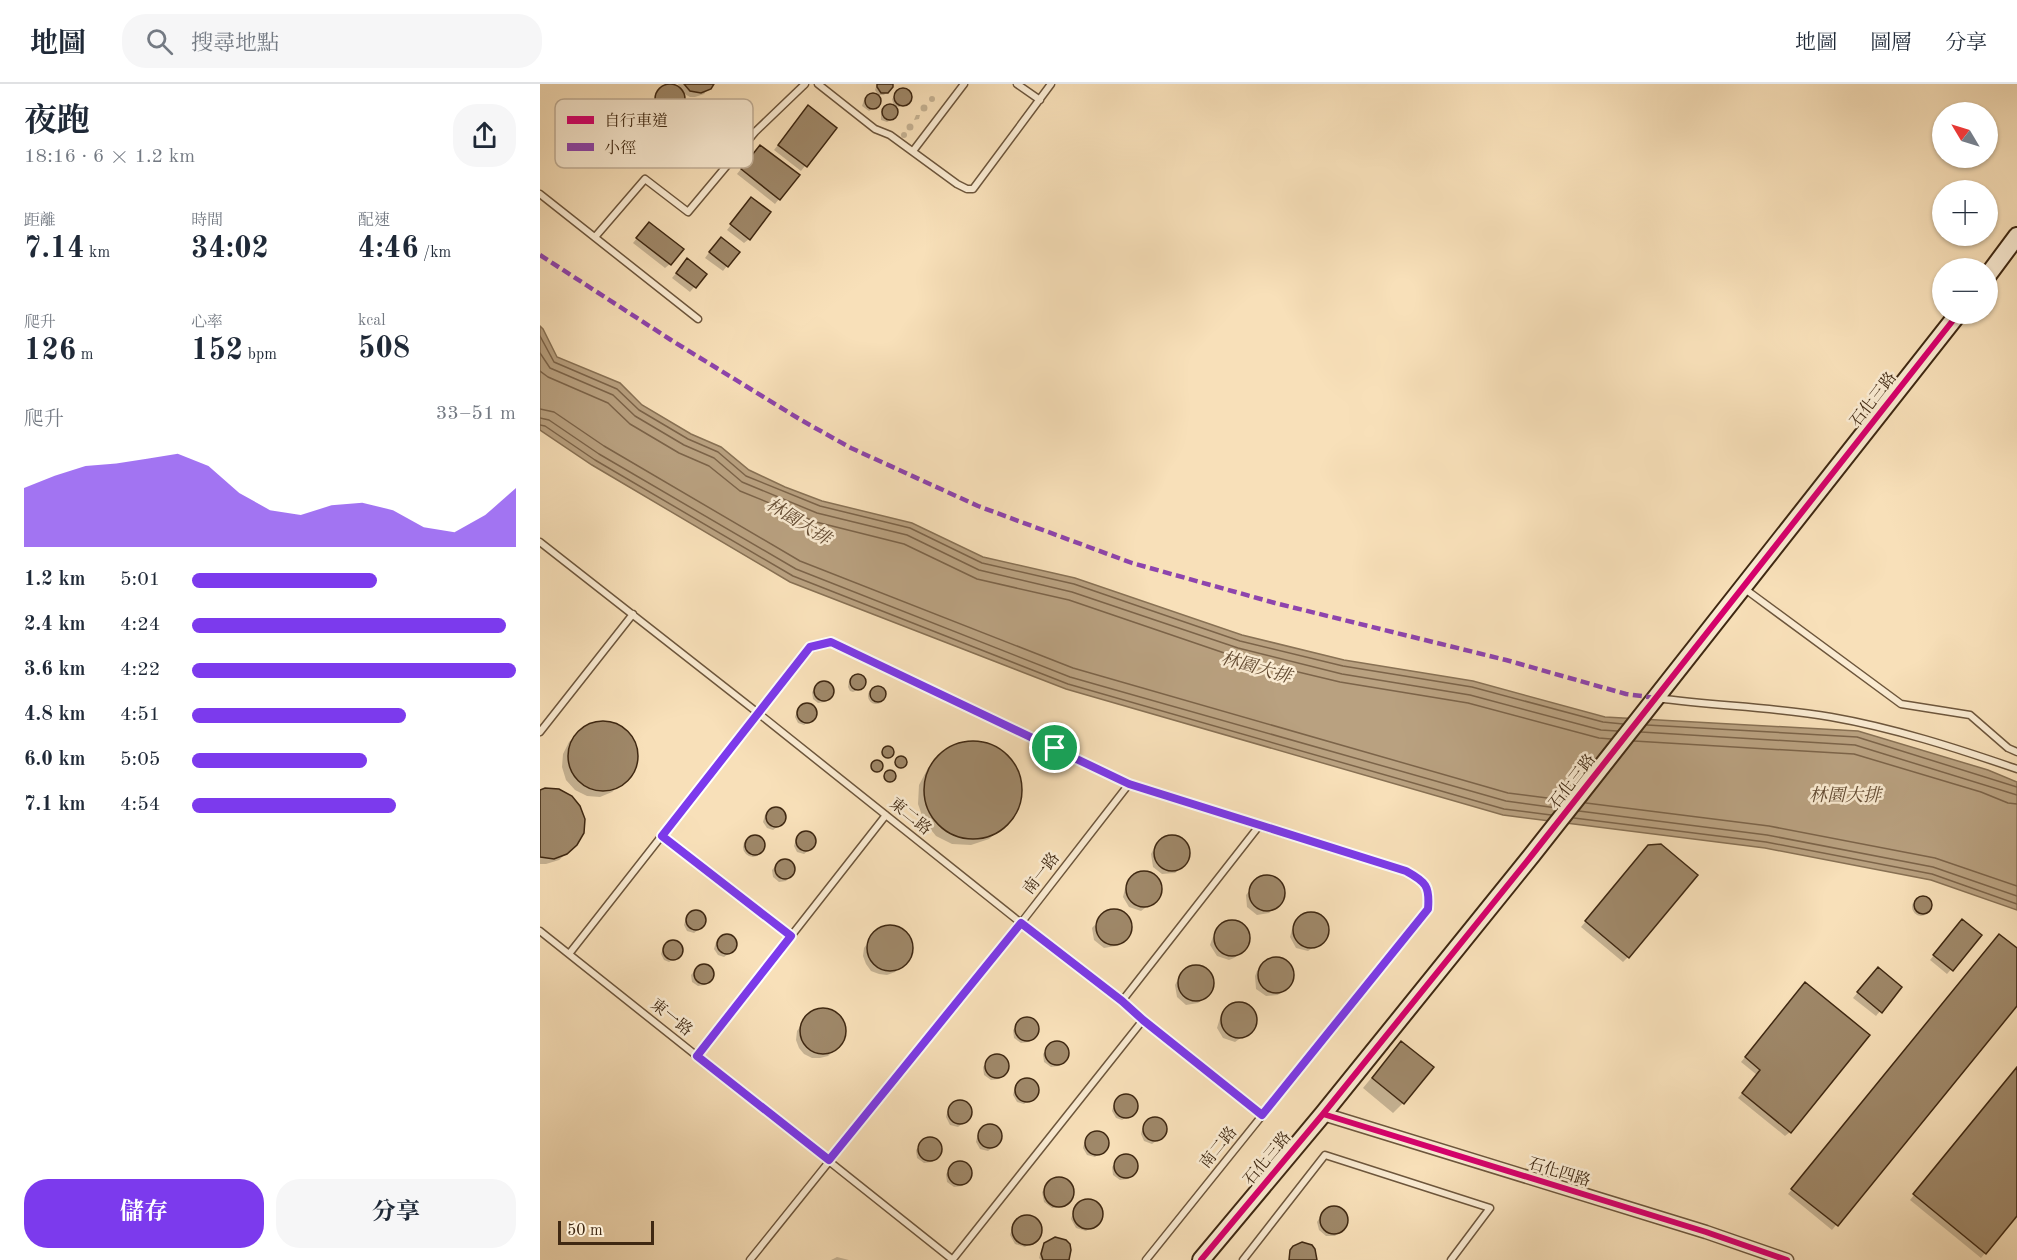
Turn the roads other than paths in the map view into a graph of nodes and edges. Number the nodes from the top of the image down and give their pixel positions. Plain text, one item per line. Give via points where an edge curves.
1 (805, 84) edge
2 (818, 84) edge
3 (964, 84) edge
4 (1017, 84) edge
5 (1051, 84) edge
6 (1040, 100) junction
7 (753, 133) edge
8 (913, 151) junction
9 (724, 168) edge
10 (540, 194) edge
11 (2017, 236) edge
12 (595, 237) junction
13 (1998, 262) edge
14 (698, 319) dead end
15 (1950, 324) edge
16 (540, 542) edge
17 (1743, 587) junction
18 (633, 614) junction
19 (1660, 694) junction
20 (758, 713) junction
21 (540, 732) edge
22 (2017, 752) edge
23 (2017, 769) edge
24 (1129, 784) junction
25 (886, 815) junction
26 (1259, 826) junction
27 (662, 836) junction
28 (1021, 923) junction
29 (540, 931) edge
30 (791, 936) junction
31 (569, 954) junction
32 (1122, 1001) junction
33 (1143, 1020) junction
34 (697, 1056) junction
35 (1323, 1114) junction
36 (1262, 1115) junction
37 (829, 1160) junction
38 (750, 1260) edge
39 (953, 1260) edge
40 (1146, 1260) edge
41 (1201, 1260) edge
42 (1243, 1260) edge
43 (1451, 1260) edge
44 (1787, 1260) edge

1 - 7 lane
2 - 8 lane via 875,129
3 - 8 lane
4 - 6 lane
5 - 6 lane
6 - 8 lane via 973,189 957,184
9 - 12 lane via 688,212 645,179
10 - 12 lane
11 - 13 street
12 - 14 lane
15 - 17 street, 石化三路
16 - 18 lane, 東二路
17 - 19 street, 石化三路
17 - 22 lane via 1901,704 1970,716
18 - 20 lane, 東二路
18 - 21 lane
19 - 23 lane via 1885,728
19 - 35 street, 石化三路
20 - 24 lane via 810,647 831,642
20 - 25 lane, 東二路
20 - 27 lane
24 - 26 lane
24 - 28 lane, 南一路
25 - 28 lane, 東二路
25 - 30 lane
26 - 32 lane
26 - 36 lane, 南二路 via 1406,871 1422,880 1430,895 1428,909
27 - 30 lane
27 - 31 lane
28 - 32 lane, 東二路
28 - 37 lane, 南一路
29 - 31 lane, 東一路
30 - 34 lane
31 - 34 lane, 東一路
32 - 33 lane, 東二路
33 - 36 lane, 東二路
33 - 39 lane
34 - 37 lane, 東一路
35 - 41 street, 石化三路
35 - 44 street, 石化四路
36 - 40 lane, 南二路
37 - 38 lane, 南一路
37 - 39 lane, 東一路
42 - 43 lane via 1325,1155 1490,1208

